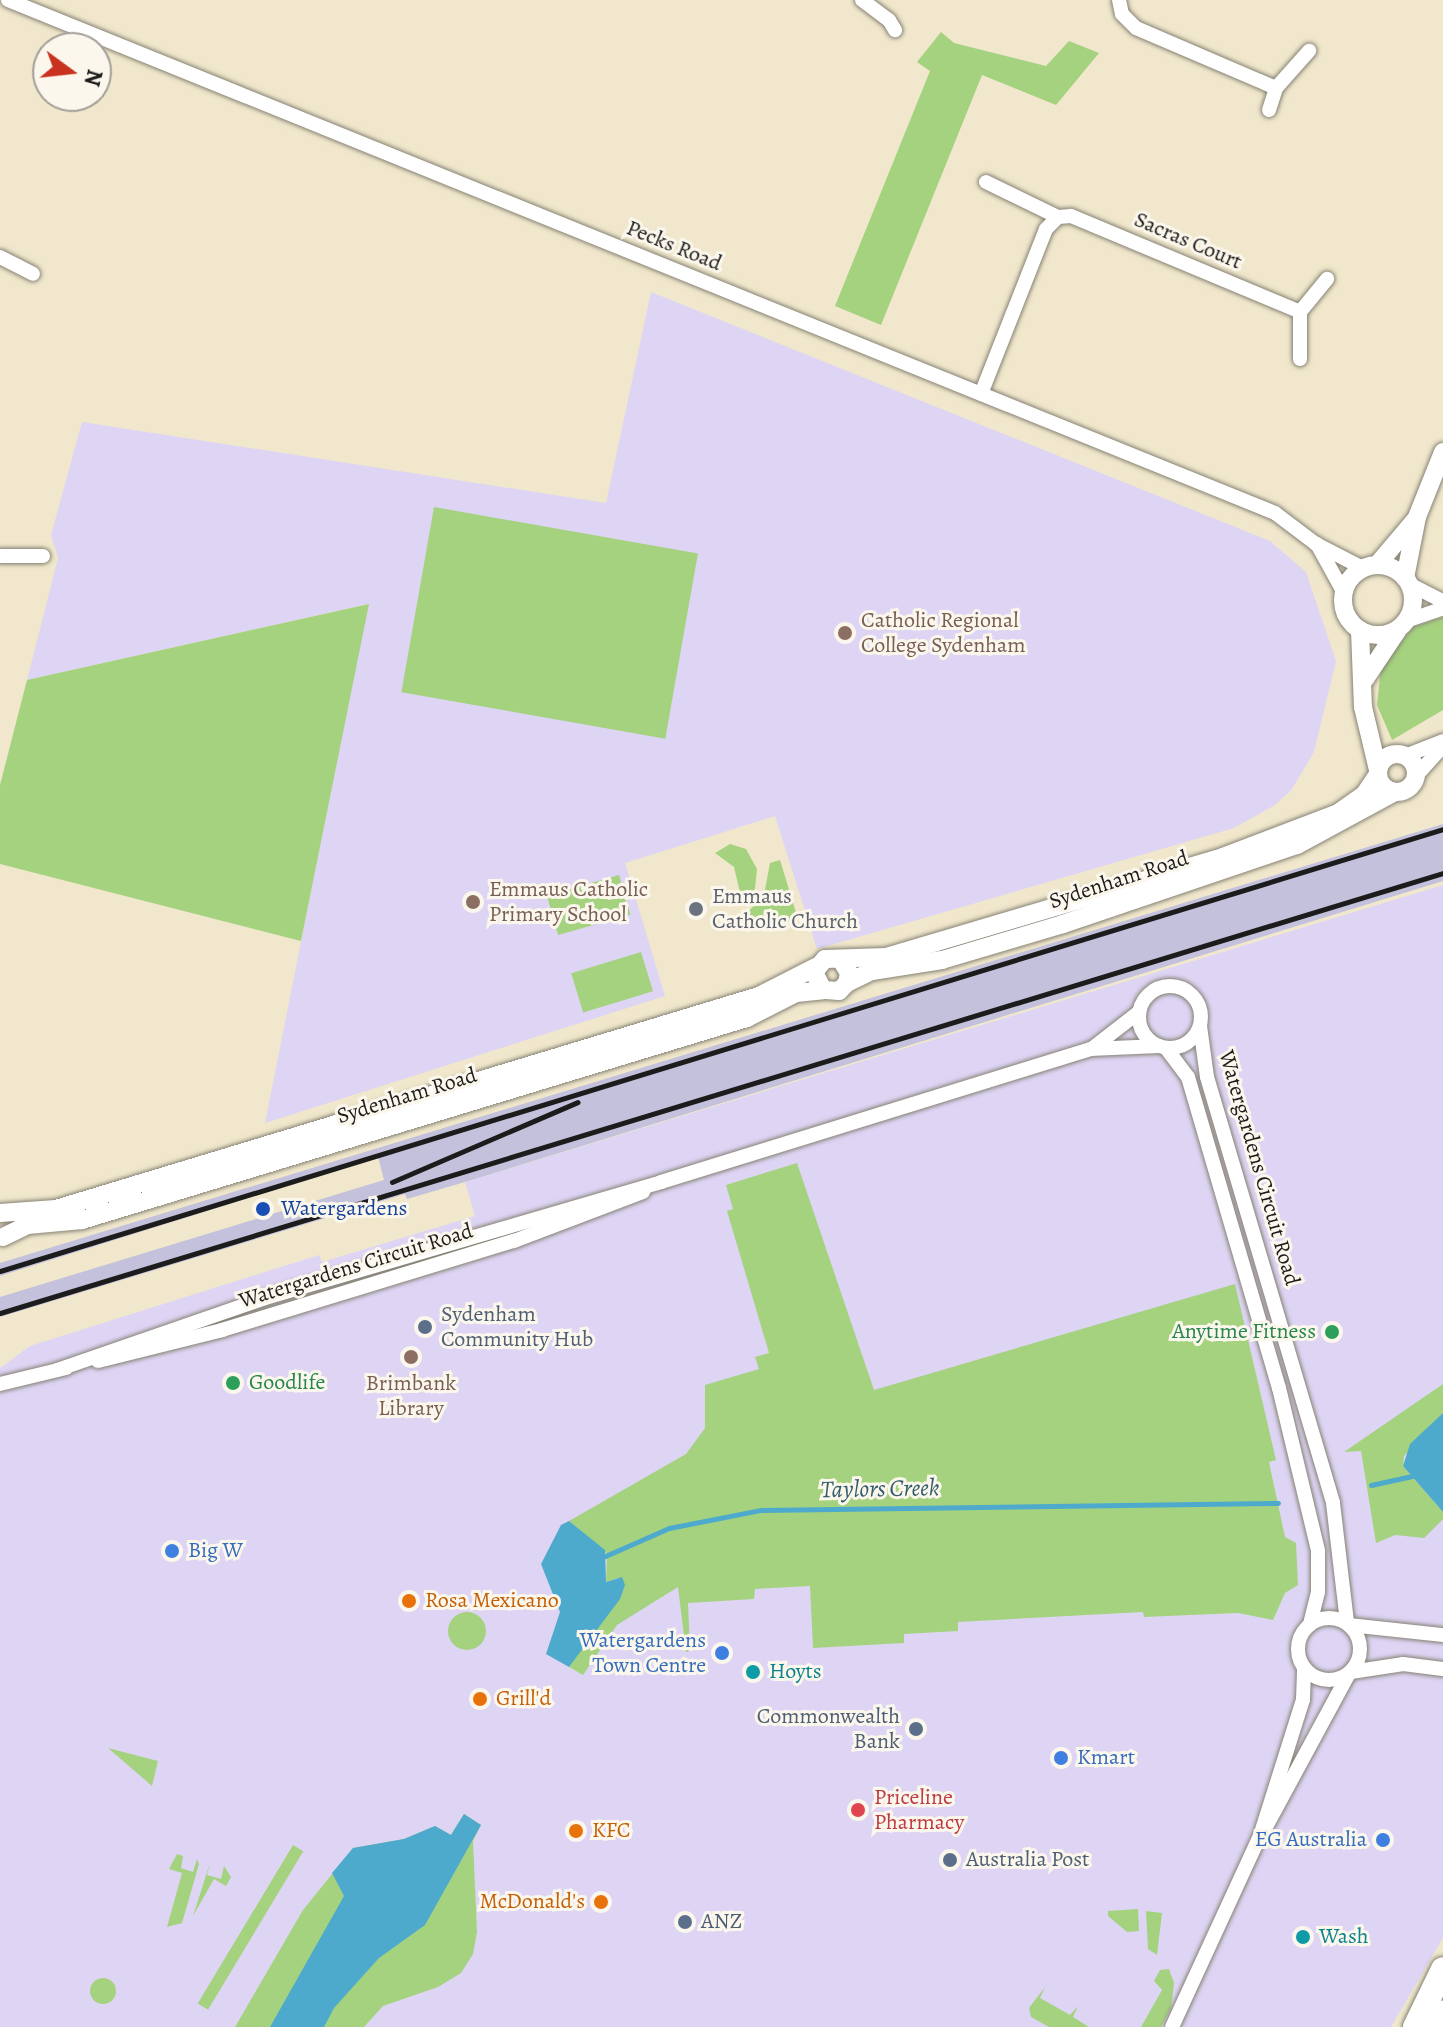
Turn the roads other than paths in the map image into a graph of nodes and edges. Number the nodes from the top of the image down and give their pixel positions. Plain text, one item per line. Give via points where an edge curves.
1 (8, 0) edge
2 (862, 0) edge
3 (1119, 0) edge
4 (895, 30) dead end
5 (1309, 51) dead end
6 (1276, 88) junction
7 (1269, 110) dead end
8 (986, 182) dead end
9 (1058, 217) junction
10 (1, 261) edge
11 (33, 274) dead end
12 (1327, 279) dead end
13 (1300, 312) junction
14 (1300, 359) dead end
15 (981, 394) junction
16 (1443, 452) edge
17 (1417, 517) junction
18 (1316, 544) junction
19 (0, 556) edge
20 (43, 556) dead end
21 (1370, 567) junction
22 (1407, 581) junction
23 (1344, 593) junction
24 (1443, 601) edge
25 (1443, 608) edge
26 (1402, 625) junction
27 (1360, 630) junction
28 (1365, 679) junction
29 (1368, 722) junction
30 (1443, 743) edge
31 (1401, 755) junction
32 (1378, 772) junction
33 (1416, 776) junction
34 (1395, 792) junction
35 (1057, 916) junction
36 (841, 960) junction
37 (816, 967) junction
38 (847, 983) junction
39 (823, 990) junction
40 (1139, 1012) junction
41 (1200, 1026) junction
42 (1163, 1047) junction
43 (1090, 1049) junction
44 (294, 1136) junction
45 (306, 1152) junction
46 (0, 1215) edge
47 (1, 1239) edge
48 (0, 1384) edge
49 (1341, 1553) junction
50 (1318, 1592) junction
51 (1348, 1624) junction
52 (1310, 1625) junction
53 (1443, 1635) edge
54 (1304, 1668) junction
55 (1443, 1669) edge
56 (1350, 1673) junction
57 (1260, 1836) junction
58 (1443, 1969) edge
59 (1443, 2012) edge
60 (1172, 2027) edge
61 (1415, 2027) edge
62 (1434, 2027) edge

1 - 15 street, Pecks Road
2 - 4 street
3 - 6 street via 1122,14 1136,28
5 - 6 street
6 - 7 street
8 - 9 street, Sacras Court
9 - 13 street, Sacras Court via 1071,216
9 - 15 street via 1046,229
10 - 11 street
12 - 13 street
13 - 14 street
15 - 18 street, Pecks Road via 1275,513
16 - 17 street
17 - 21 street
17 - 22 street
18 - 21 street, Pecks Road
18 - 23 street, Pecks Road
19 - 20 street
21 - 22 street
21 - 23 street
22 - 24 street
22 - 26 street via 1413,603
23 - 27 street via 1346,614
25 - 26 street
26 - 27 street via 1379,636
26 - 28 street
27 - 28 street
28 - 29 street
29 - 31 street
29 - 32 street
30 - 31 street
30 - 33 street
31 - 32 street via 1383,760
31 - 33 street
32 - 34 street via 1381,785
32 - 35 street, Sydenham Road via 1354,803 1301,829
33 - 34 street via 1406,790
34 - 35 street, Sydenham Road via 1297,845
35 - 36 street, Sydenham Road via 886,957
35 - 38 street, Sydenham Road via 942,960 872,971
36 - 37 street via 825,959
36 - 38 street via 849,973
37 - 39 street via 814,977
37 - 44 street, Sydenham Road via 759,996
38 - 39 street via 839,991
39 - 45 street, Sydenham Road via 796,993 747,1018
40 - 41 street via 1154,989 1182,988 1196,1000
40 - 42 street via 1143,1032
40 - 43 street, Watergardens Circuit Road
41 - 42 street via 1187,1043
41 - 49 street, Watergardens Circuit Road via 1207,1077 1319,1451
42 - 43 street, Watergardens Circuit Road
42 - 50 street, Watergardens Circuit Road via 1188,1077 1297,1458 1318,1551
43 - 48 street, Watergardens Circuit Road via 661,1182 621,1203 514,1241 142,1352
44 - 45 street
44 - 46 street, Sydenham Road via 56,1209
45 - 47 street, Sydenham Road via 82,1220 28,1225
46 - 47 street
49 - 50 street, Watergardens Circuit Road via 1328,1560
49 - 51 street, Watergardens Circuit Road
50 - 52 street, Watergardens Circuit Road
51 - 52 street via 1324,1619
51 - 53 street
51 - 56 street via 1361,1648
52 - 54 street via 1299,1643
54 - 56 street via 1325,1680
54 - 57 street via 1303,1700
55 - 56 street via 1403,1664
56 - 57 street
57 - 60 street
58 - 61 highway
59 - 62 highway

